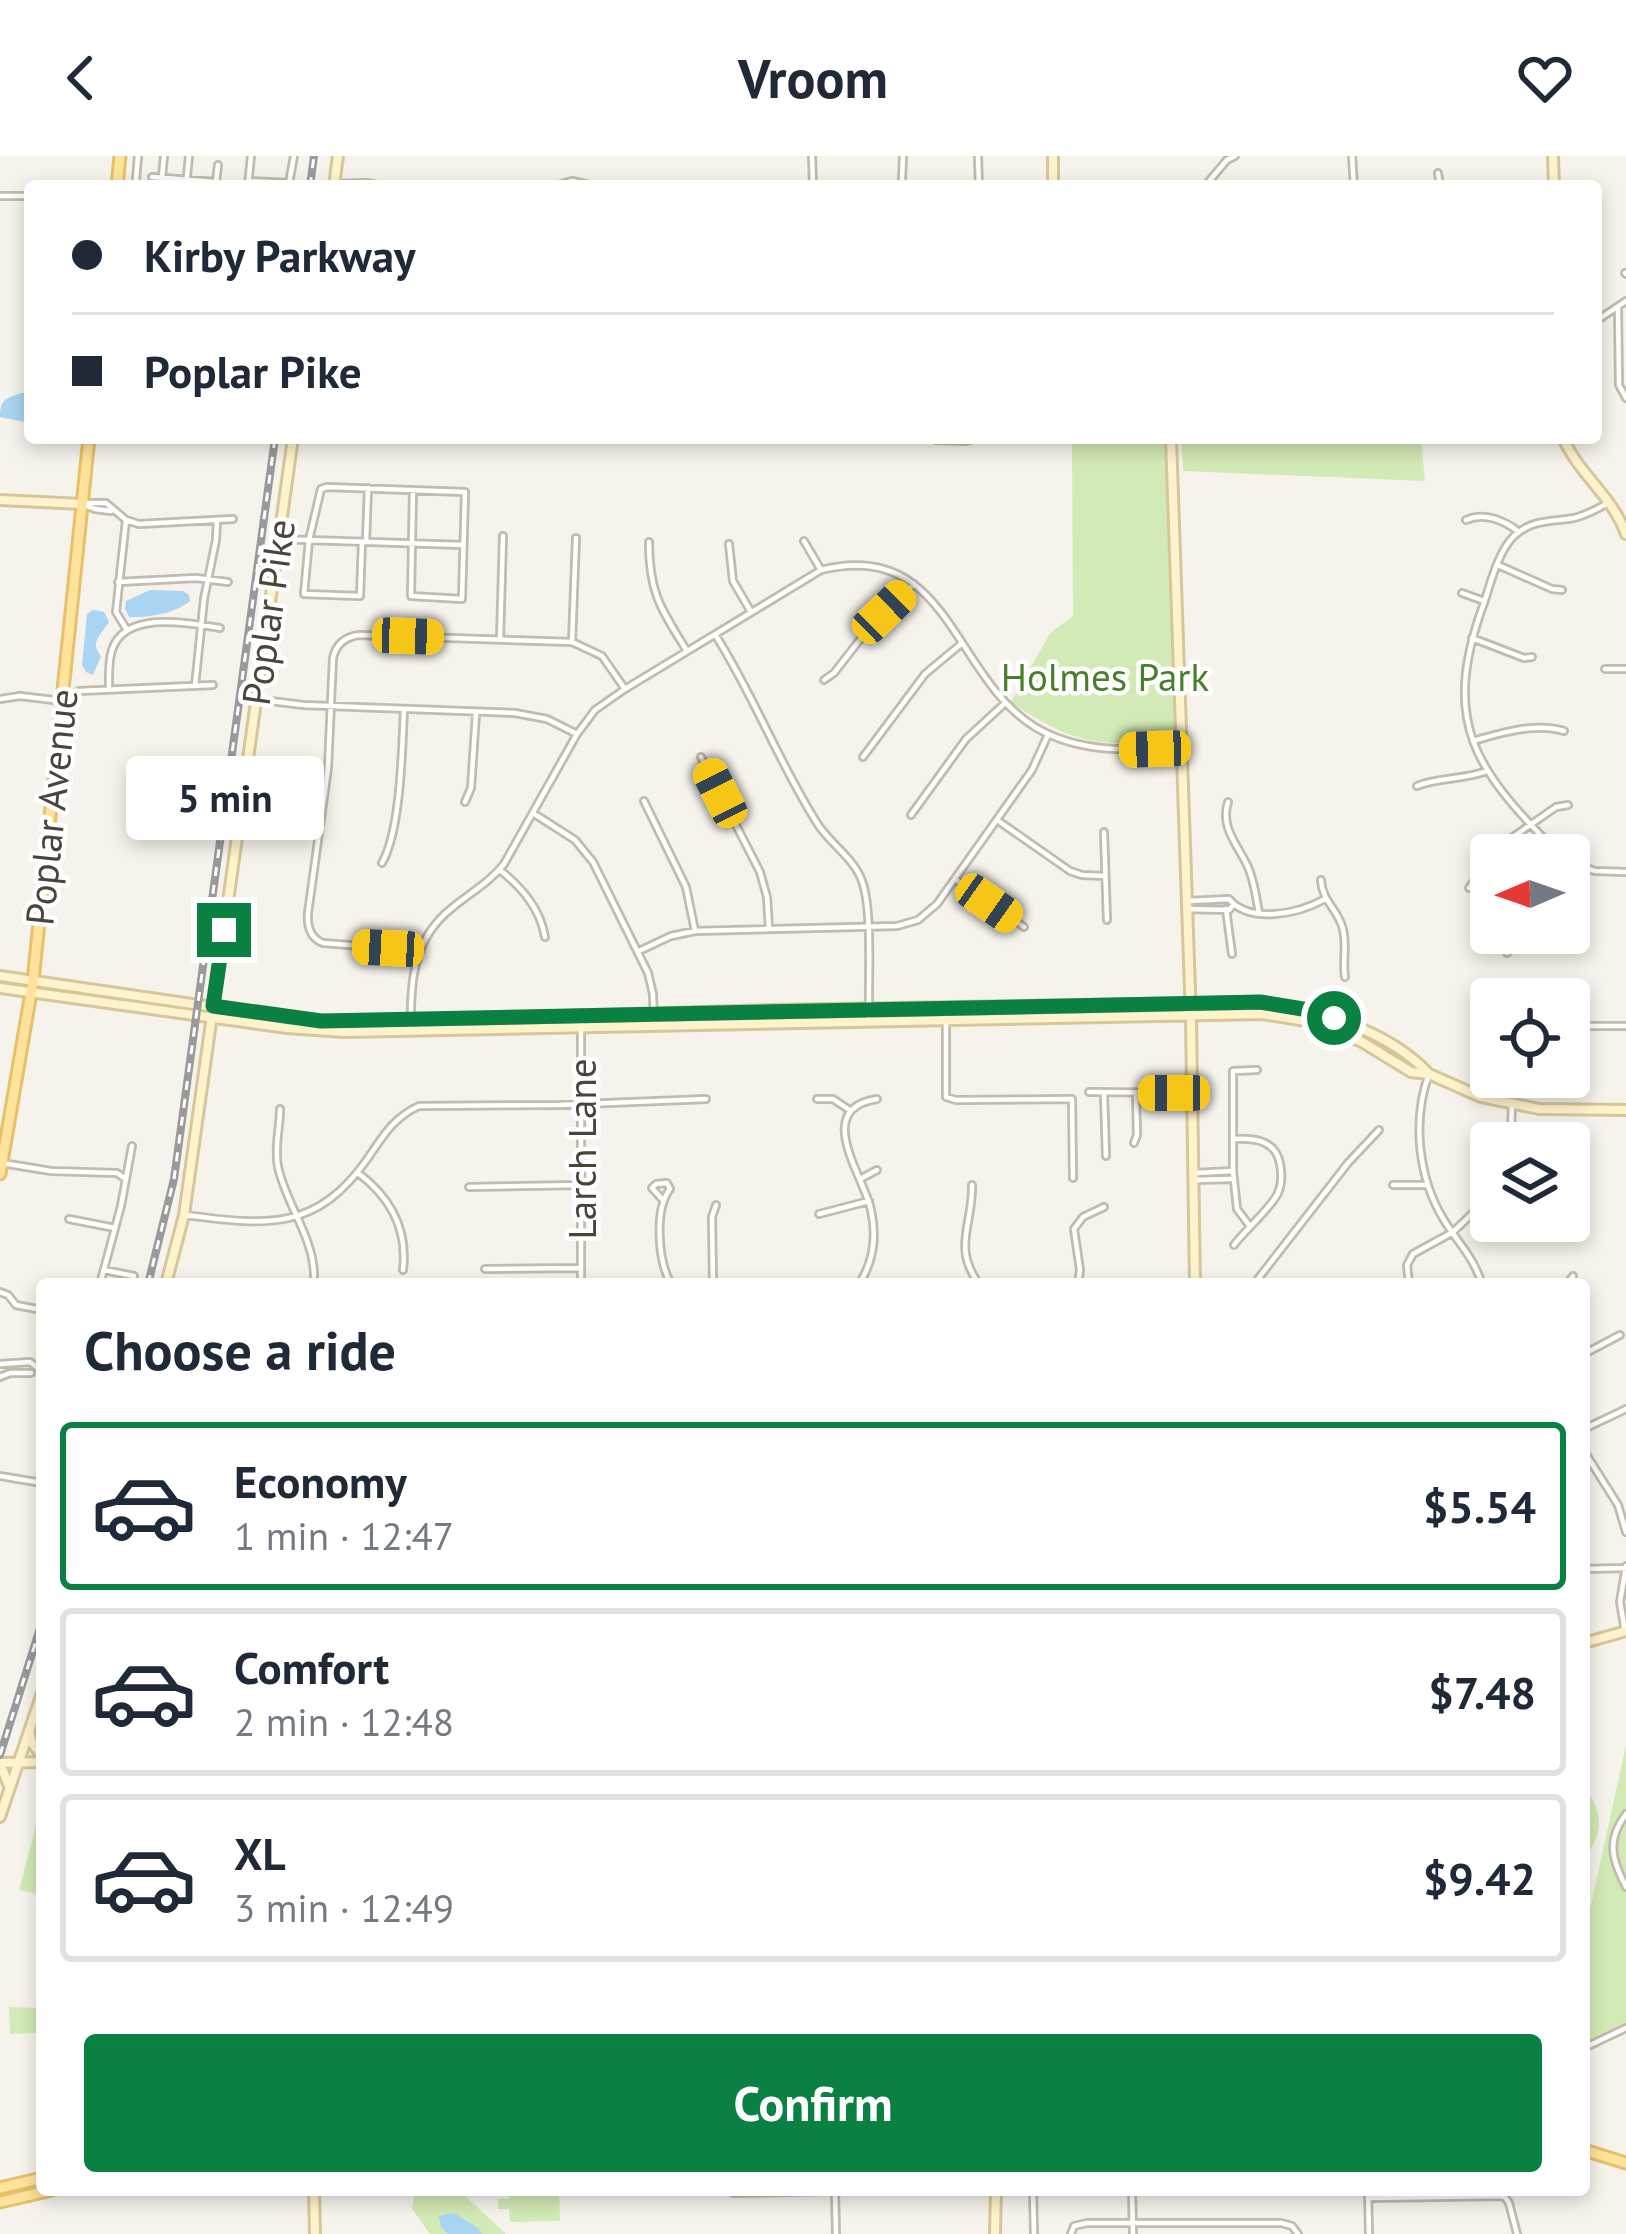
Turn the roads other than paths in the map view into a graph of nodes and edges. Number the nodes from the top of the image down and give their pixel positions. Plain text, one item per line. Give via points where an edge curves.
1 (164, 156) edge
2 (1235, 156) edge
3 (218, 165) dead end
4 (1438, 173) dead end
5 (152, 177) dead end
6 (161, 177) junction
7 (174, 180) edge
8 (215, 180) edge
9 (1210, 180) edge
10 (1439, 180) edge
11 (1626, 301) edge
12 (1618, 308) junction
13 (1602, 317) edge
14 (1625, 397) edge
15 (88, 444) edge
16 (292, 444) edge
17 (1171, 444) edge
18 (1566, 444) edge
19 (368, 488) junction
20 (413, 490) junction
21 (0, 500) edge
22 (1610, 502) junction
23 (82, 504) junction
24 (233, 519) dead end
25 (126, 520) junction
26 (217, 520) junction
27 (1466, 520) dead end
28 (1519, 532) junction
29 (1626, 534) edge
30 (503, 536) dead end
31 (576, 538) dead end
32 (277, 539) junction
33 (310, 540) junction
34 (804, 541) dead end
35 (364, 542) junction
36 (650, 542) dead end
37 (412, 543) junction
38 (729, 544) dead end
39 (463, 545) junction
40 (1498, 565) junction
41 (820, 570) junction
42 (207, 579) junction
43 (118, 582) junction
44 (228, 582) dead end
45 (914, 583) junction
46 (1562, 590) dead end
47 (1462, 593) dead end
48 (1484, 601) junction
49 (751, 612) junction
50 (202, 625) junction
51 (220, 628) dead end
52 (127, 630) junction
53 (715, 634) junction
54 (1472, 638) junction
55 (500, 640) junction
56 (572, 642) junction
57 (962, 643) junction
58 (687, 651) junction
59 (1532, 657) dead end
60 (1605, 669) dead end
61 (1626, 669) edge
62 (65, 674) junction
63 (824, 680) dead end
64 (213, 685) dead end
65 (195, 686) junction
66 (625, 688) junction
67 (109, 690) junction
68 (80, 691) junction
69 (0, 699) edge
70 (256, 699) junction
71 (62, 701) junction
72 (1005, 703) junction
73 (332, 706) junction
74 (404, 709) junction
75 (476, 712) junction
76 (1564, 731) dead end
77 (577, 734) junction
78 (1048, 734) junction
79 (1473, 741) junction
80 (1180, 748) junction
81 (701, 757) dead end
82 (863, 757) dead end
83 (1486, 771) junction
84 (1418, 786) dead end
85 (465, 802) dead end
86 (644, 802) dead end
87 (1228, 802) dead end
88 (1568, 805) dead end
89 (534, 814) junction
90 (911, 815) dead end
91 (997, 820) junction
92 (1531, 825) junction
93 (1104, 832) dead end
94 (1540, 834) edge
95 (382, 863) dead end
96 (500, 870) junction
97 (1590, 870) edge
98 (1626, 872) edge
99 (1105, 876) junction
100 (955, 879) junction
101 (1321, 880) dead end
102 (1469, 888) dead end
103 (1325, 899) junction
104 (1187, 905) junction
105 (1229, 907) junction
106 (1258, 913) junction
107 (1107, 920) dead end
108 (867, 927) junction
109 (1024, 927) dead end
110 (769, 929) junction
111 (694, 931) junction
112 (545, 937) dead end
113 (639, 951) junction
114 (418, 953) junction
115 (1232, 954) dead end
116 (0, 976) edge
117 (1345, 977) dead end
118 (32, 987) junction
119 (0, 988) edge
120 (1191, 1003) junction
121 (213, 1012) junction
122 (654, 1013) junction
123 (946, 1013) junction
124 (869, 1014) junction
125 (1191, 1014) junction
126 (581, 1015) junction
127 (411, 1019) junction
128 (654, 1026) junction
129 (1590, 1026) edge
130 (1626, 1026) edge
131 (581, 1028) junction
132 (411, 1031) junction
133 (1257, 1070) dead end
134 (1429, 1074) junction
135 (1089, 1092) dead end
136 (1104, 1093) junction
137 (1136, 1093) junction
138 (1193, 1093) junction
139 (706, 1099) dead end
140 (818, 1099) dead end
141 (877, 1099) dead end
142 (580, 1102) junction
143 (1512, 1104) junction
144 (280, 1109) dead end
145 (1626, 1110) edge
146 (851, 1111) junction
147 (1511, 1122) edge
148 (1379, 1130) dead end
149 (1233, 1140) junction
150 (1133, 1143) dead end
151 (132, 1146) dead end
152 (1106, 1156) dead end
153 (1, 1168) edge
154 (878, 1170) dead end
155 (358, 1173) junction
156 (1233, 1175) junction
157 (1195, 1176) junction
158 (124, 1178) junction
159 (1073, 1178) dead end
160 (860, 1179) junction
161 (580, 1185) junction
162 (972, 1185) dead end
163 (1393, 1185) dead end
164 (1427, 1185) junction
165 (469, 1187) dead end
166 (662, 1199) dead end
167 (869, 1201) junction
168 (716, 1205) dead end
169 (1104, 1208) dead end
170 (819, 1214) dead end
171 (184, 1215) junction
172 (296, 1215) junction
173 (1470, 1215) edge
174 (69, 1219) dead end
175 (1249, 1225) junction
176 (115, 1228) junction
177 (1453, 1232) junction
178 (1234, 1245) dead end
179 (581, 1268) junction
180 (104, 1270) junction
181 (403, 1270) dead end
182 (485, 1270) dead end
183 (134, 1276) dead end
184 (314, 1276) dead end
185 (102, 1278) edge
186 (168, 1278) edge
187 (581, 1278) edge
188 (668, 1278) edge
189 (713, 1278) edge
190 (863, 1278) edge
191 (974, 1278) edge
192 (1079, 1278) edge
193 (1194, 1278) edge
194 (1259, 1278) edge
195 (1407, 1278) edge
196 (1480, 1278) edge
197 (0, 1292) edge
198 (36, 1309) edge
199 (1619, 1335) dead end
200 (1590, 1351) edge
201 (9, 1363) junction
202 (0, 1364) edge
203 (36, 1366) edge
204 (10, 1373) junction
205 (31, 1373) dead end
206 (0, 1377) edge
207 (1626, 1409) edge
208 (1590, 1426) edge
209 (1590, 1461) edge
210 (0, 1476) edge
211 (36, 1482) edge
212 (1626, 1500) edge
213 (1618, 1505) junction
214 (1626, 1532) edge
215 (1590, 1567) edge
216 (1626, 1567) edge
217 (1626, 1631) edge
218 (1590, 1640) edge
219 (36, 1710) edge
220 (29, 1730) junction
221 (36, 1749) edge
222 (36, 1760) edge
223 (0, 1763) edge
224 (16, 1764) junction
225 (9, 1787) junction
226 (1626, 1814) edge
227 (0, 1817) edge
228 (1626, 1887) edge
229 (1626, 2028) edge
230 (1590, 2045) edge
231 (1590, 2152) edge
232 (1626, 2163) edge
233 (36, 2179) edge
234 (0, 2188) edge
235 (36, 2194) edge
236 (314, 2196) edge
237 (836, 2196) edge
238 (995, 2196) edge
239 (1033, 2196) edge
240 (1132, 2196) edge
241 (1368, 2196) edge
242 (1437, 2196) edge
243 (0, 2202) edge
244 (1132, 2223) junction
245 (315, 2234) edge
246 (836, 2234) edge
247 (995, 2234) edge
248 (1034, 2234) edge
249 (1071, 2234) edge
250 (1132, 2234) edge
251 (1298, 2234) edge
252 (1369, 2234) edge
253 (1516, 2234) edge

1 - 6 street
2 - 9 street
3 - 8 street
4 - 10 street
5 - 6 street
6 - 7 street
11 - 12 street
12 - 13 street
12 - 14 street
15 - 23 main road, Poplar Avenue
16 - 32 main road, Poplar Pike
17 - 80 main road
18 - 22 main road
19 - 20 street
19 - 33 street via 324,488
19 - 35 street
20 - 37 street
20 - 39 street via 465,492
21 - 23 main road
22 - 28 street
22 - 29 main road
23 - 25 street via 102,502
23 - 62 main road, Poplar Avenue
24 - 26 street
25 - 26 street
25 - 43 street
26 - 42 street
27 - 28 street via 1484,516
28 - 40 street
30 - 55 street
31 - 56 street
32 - 33 street
32 - 70 main road, Poplar Pike
33 - 35 street
33 - 35 street via 304,594 360,596
34 - 41 street
35 - 37 street
36 - 58 street via 653,590
37 - 39 street
37 - 39 street via 411,596 462,599
38 - 49 street via 733,581
40 - 46 street
40 - 48 street
41 - 45 street via 870,566
41 - 49 street
42 - 43 street
42 - 44 street
42 - 50 street
43 - 52 street via 116,612
45 - 57 street
45 - 63 street
47 - 48 street
48 - 54 street
49 - 53 street
50 - 51 street
50 - 52 street
50 - 65 street
52 - 67 street via 112,650
53 - 58 street
53 - 108 street via 818,826 859,874
54 - 59 street
54 - 79 street via 1464,686
55 - 56 street
55 - 73 street via 359,634 340,643 333,658
56 - 66 street via 602,656
57 - 72 street
57 - 82 street via 917,684
58 - 66 street
60 - 61 street
62 - 68 street
62 - 71 main road, Poplar Avenue
64 - 65 street
65 - 67 street
66 - 77 street
67 - 68 street
68 - 71 street
69 - 71 street
70 - 73 street
70 - 121 main road, Poplar Pike
71 - 118 main road, Poplar Avenue
72 - 78 street
72 - 90 street via 972,732
73 - 74 street
73 - 114 street via 309,929 329,945
74 - 75 street
74 - 95 street
75 - 77 street via 531,715
75 - 85 street
76 - 79 street
77 - 89 street
78 - 80 street via 1105,750
78 - 91 street
79 - 83 street
80 - 104 main road
81 - 110 street via 763,880
83 - 84 street
83 - 92 street
86 - 111 street via 686,887
87 - 106 street via 1228,830 1247,864
88 - 92 street
89 - 96 street
89 - 113 street via 583,848
91 - 99 street via 1070,871
91 - 100 street
92 - 94 street
92 - 102 street via 1492,854
93 - 99 street
96 - 112 street via 534,905
96 - 114 street via 442,916
97 - 98 street
99 - 107 street
100 - 108 street via 918,920
100 - 109 street
101 - 103 street
103 - 106 street via 1289,913
103 - 117 street via 1342,925
104 - 105 street
104 - 120 main road
105 - 106 street
105 - 115 street
108 - 110 street
108 - 124 street
110 - 111 street
111 - 113 street
113 - 122 street
114 - 127 street
116 - 118 main road
118 - 119 main road
118 - 121 main road
118 - 153 main road, Poplar Avenue
120 - 123 main road
120 - 125 main road
120 - 134 main road via 1309,1010 1381,1040
121 - 127 main road
121 - 132 main road via 321,1031
121 - 171 main road, Poplar Pike
122 - 124 main road
122 - 126 main road
122 - 128 street
123 - 124 main road
123 - 125 main road
123 - 159 street via 948,1099 1072,1099
124 - 128 main road
125 - 134 main road via 1312,1022
125 - 138 main road
126 - 127 main road
126 - 131 street, Larch Lane
127 - 132 street
128 - 131 main road
129 - 130 street
131 - 132 main road
131 - 142 street, Larch Lane
133 - 149 street via 1233,1071
134 - 143 main road
134 - 164 street via 1420,1108
135 - 136 street
136 - 137 street
136 - 152 street
137 - 138 street
137 - 150 street
138 - 157 main road
139 - 142 street
140 - 146 street
141 - 146 street
142 - 155 street via 419,1106 391,1125
142 - 161 street, Larch Lane
143 - 145 main road
143 - 147 street
144 - 172 street via 277,1160
146 - 160 street via 846,1142
148 - 194 street
149 - 156 street
149 - 175 street via 1266,1142 1282,1174 1269,1206
151 - 158 street
153 - 158 street
154 - 160 street
155 - 172 street via 330,1201
155 - 181 street via 392,1208
156 - 157 street
156 - 175 street via 1237,1209
157 - 193 main road
158 - 176 street
160 - 167 street
161 - 165 street
161 - 179 street, Larch Lane
162 - 191 street via 964,1250
163 - 164 street
164 - 177 street
166 - 188 street via 660,1259
167 - 170 street
167 - 190 street via 874,1246
168 - 189 street
169 - 192 street via 1075,1227
171 - 172 street via 248,1223
171 - 186 main road, Poplar Pike
172 - 184 street
173 - 177 street
174 - 176 street
175 - 178 street
176 - 180 street
177 - 195 street via 1411,1256
177 - 196 street
179 - 182 street
179 - 187 street, Larch Lane
180 - 183 street
180 - 185 street
197 - 198 street
199 - 200 street
201 - 202 street
201 - 203 street
201 - 204 street
204 - 205 street
204 - 206 street
207 - 208 street
209 - 213 street
210 - 211 street
212 - 213 street
213 - 214 street
215 - 216 street
216 - 217 street
217 - 218 main road
219 - 220 main road
220 - 221 main road
220 - 224 main road
222 - 224 main road
223 - 224 main road
223 - 225 main road
224 - 225 main road
225 - 227 main road
226 - 228 street via 1613,1850
229 - 230 street
231 - 232 main road
233 - 234 main road
235 - 243 main road
236 - 245 main road
237 - 246 street
238 - 247 main road
239 - 248 street
240 - 244 street
241 - 252 street
242 - 253 street via 1506,2198
244 - 249 street via 1080,2223
244 - 250 street
244 - 251 street via 1281,2223

